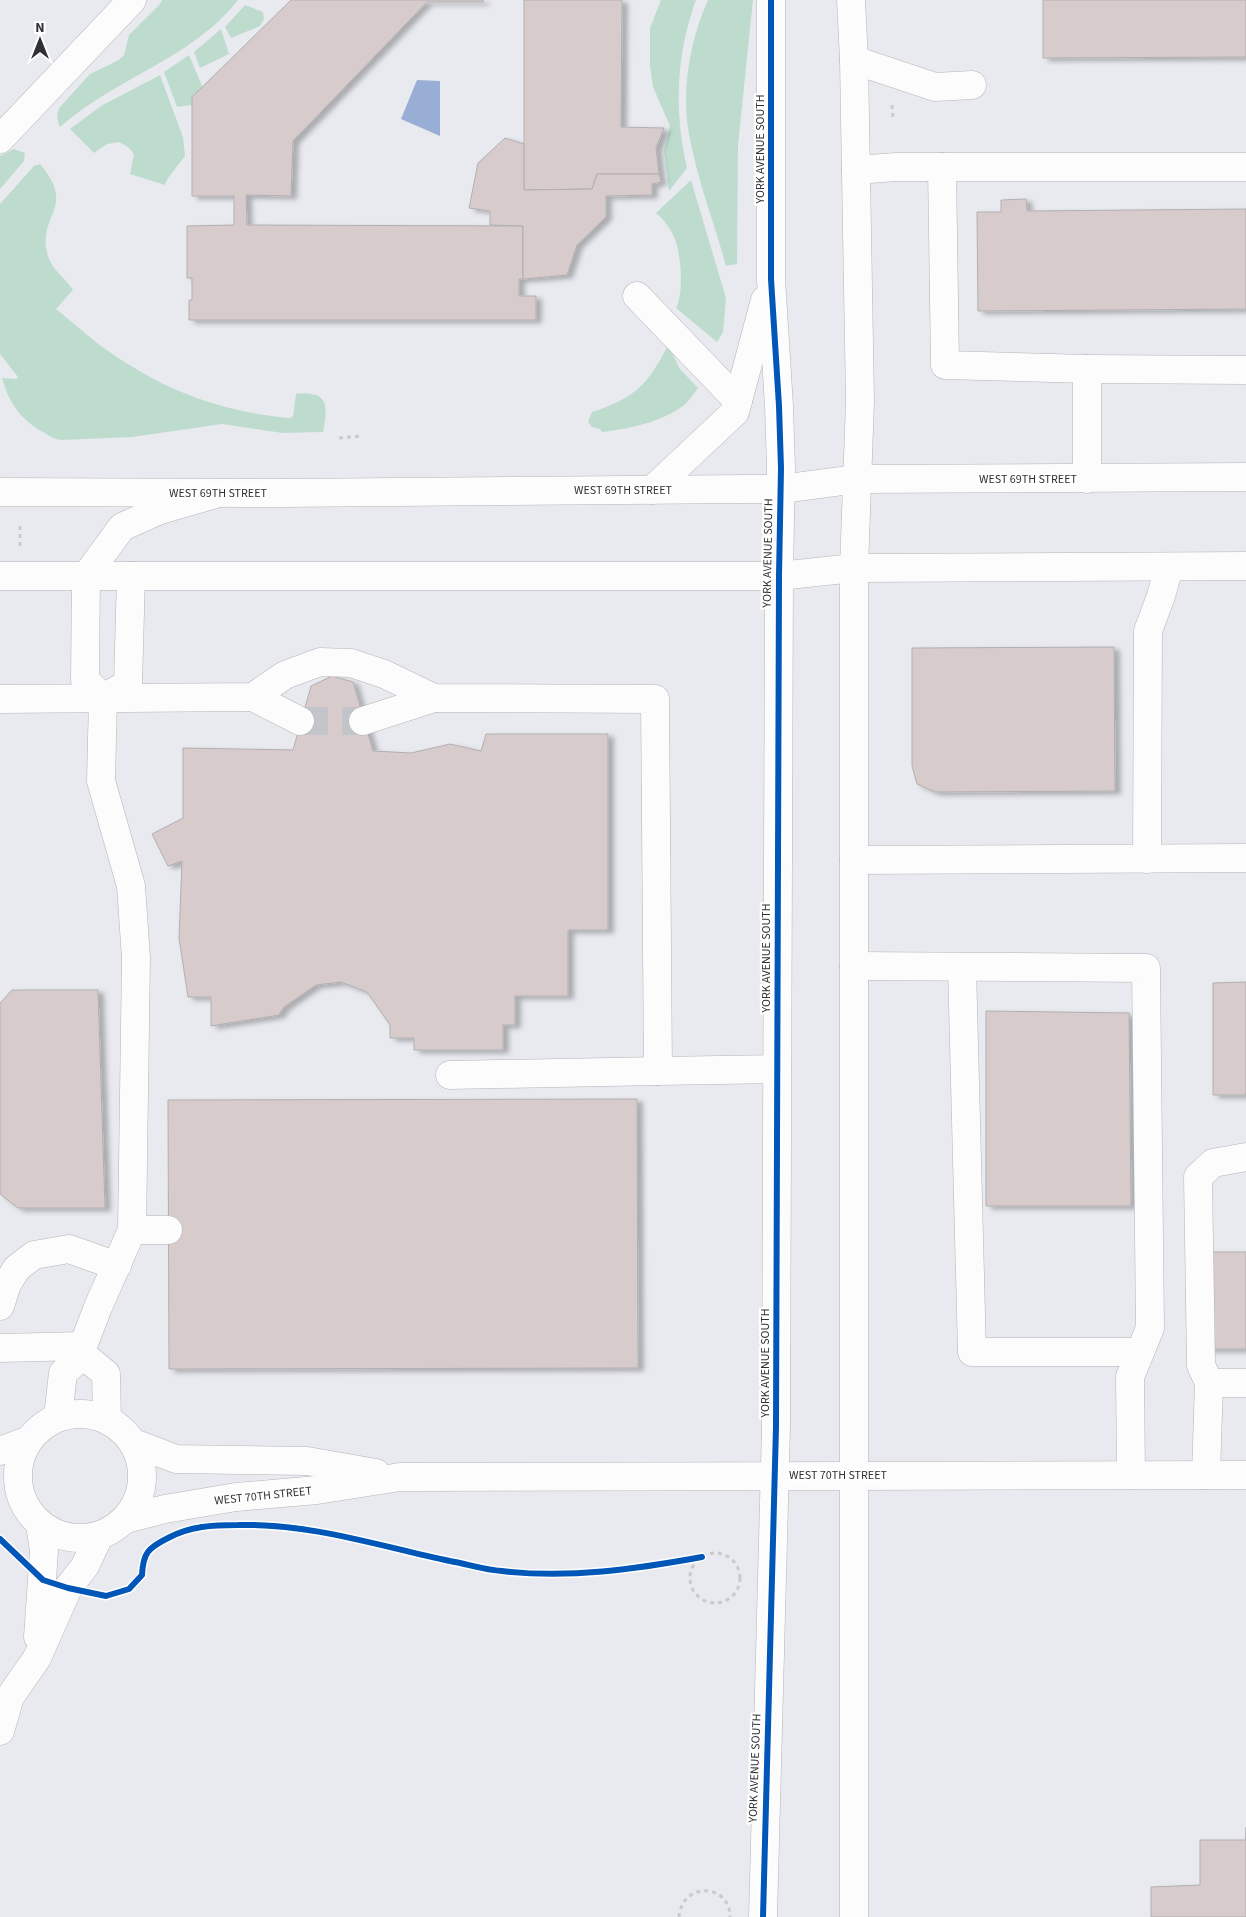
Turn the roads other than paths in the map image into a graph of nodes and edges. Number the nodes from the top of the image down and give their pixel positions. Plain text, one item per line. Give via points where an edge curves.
1 (132, 0) edge
2 (771, 0) edge
3 (850, 0) edge
4 (854, 60) junction
5 (972, 85) dead end
6 (0, 139) edge
7 (942, 166) junction
8 (1246, 166) edge
9 (856, 170) junction
10 (771, 279) junction
11 (637, 296) dead end
12 (1087, 370) junction
13 (1246, 370) edge
14 (738, 401) junction
15 (1246, 477) edge
16 (857, 479) junction
17 (1087, 479) junction
18 (781, 489) junction
19 (652, 490) junction
20 (0, 492) edge
21 (219, 493) junction
22 (1246, 566) edge
23 (1169, 567) junction
24 (854, 568) junction
25 (0, 576) edge
26 (86, 576) junction
27 (131, 576) junction
28 (779, 576) junction
29 (253, 697) junction
30 (103, 698) junction
31 (434, 698) junction
32 (0, 699) edge
33 (300, 721) tunnel mouth
34 (363, 721) tunnel mouth
35 (1246, 858) edge
36 (1147, 859) junction
37 (854, 860) junction
38 (854, 966) junction
39 (962, 967) junction
40 (777, 1069) junction
41 (658, 1071) junction
42 (450, 1075) dead end
43 (1246, 1157) edge
44 (132, 1230) junction
45 (168, 1230) dead end
46 (117, 1266) junction
47 (0, 1306) edge
48 (0, 1348) edge
49 (83, 1351) junction
50 (1140, 1352) junction
51 (1209, 1383) junction
52 (1246, 1383) edge
53 (58, 1418) junction
54 (107, 1420) junction
55 (29, 1440) junction
56 (134, 1443) junction
57 (0, 1451) edge
58 (774, 1475) junction
59 (855, 1475) junction
60 (1131, 1475) junction
61 (1206, 1475) junction
62 (1246, 1475) edge
63 (400, 1477) junction
64 (22, 1509) edge
65 (126, 1519) junction
66 (99, 1536) junction
67 (36, 1658) junction
68 (0, 1731) edge
69 (763, 1917) edge
70 (854, 1917) edge

1 - 6 street
2 - 10 street, YORK AVENUE SOUTH
3 - 4 street
4 - 5 street via 935,88
4 - 9 street
7 - 8 street
7 - 9 street
7 - 12 street via 945,365
9 - 16 street via 860,401
10 - 14 street
10 - 18 street, YORK AVENUE SOUTH
11 - 14 street
12 - 13 street
12 - 17 street
14 - 19 street via 735,412
15 - 17 street, WEST 69TH STREET
16 - 17 street, WEST 69TH STREET
16 - 18 street, WEST 69TH STREET
16 - 24 street
18 - 19 street, WEST 69TH STREET
18 - 28 street, YORK AVENUE SOUTH
19 - 21 street, WEST 69TH STREET
20 - 21 street, WEST 69TH STREET
21 - 26 street via 160,510 122,527
22 - 23 street
23 - 24 street
23 - 36 street via 1148,632
24 - 28 street
24 - 37 street
25 - 26 street
26 - 27 street
26 - 30 street via 85,680
27 - 28 street
27 - 30 street via 128,684
28 - 40 street, YORK AVENUE SOUTH
29 - 30 street
29 - 31 street via 285,675 320,662 351,663 384,674
29 - 33 street
30 - 32 street
30 - 44 street via 101,781 131,886 136,958
31 - 34 street
31 - 41 street via 655,699
35 - 36 street
36 - 37 street
37 - 38 street
38 - 39 street
38 - 59 street
39 - 50 street via 972,1352
39 - 50 street via 1146,968 1150,1328
40 - 41 street
40 - 58 street, YORK AVENUE SOUTH
41 - 42 street
43 - 51 street via 1213,1163 1198,1176 1201,1365
44 - 45 street
44 - 46 street
46 - 47 street via 69,1249 34,1255 17,1268 6,1284
46 - 49 street
48 - 49 street
49 - 53 street via 63,1373
49 - 54 street via 106,1374
50 - 60 street via 1130,1377
51 - 52 street
51 - 61 street
53 - 54 street via 91,1414
53 - 55 street
54 - 56 street via 122,1429
55 - 57 street
55 - 64 street via 19,1466
56 - 63 street, WEST 70TH STREET via 176,1459 307,1461
56 - 65 street via 142,1462 143,1482 138,1502
58 - 59 street, WEST 70TH STREET
58 - 63 street, WEST 70TH STREET
58 - 69 street, YORK AVENUE SOUTH
59 - 60 street, WEST 70TH STREET
59 - 70 street
60 - 61 street, WEST 70TH STREET
61 - 62 street, WEST 70TH STREET
63 - 65 street, WEST 70TH STREET via 316,1490 236,1496
64 - 66 street via 53,1532 68,1537
64 - 67 street via 44,1551
65 - 66 street
66 - 67 street via 85,1566 68,1588
67 - 68 street via 10,1697

